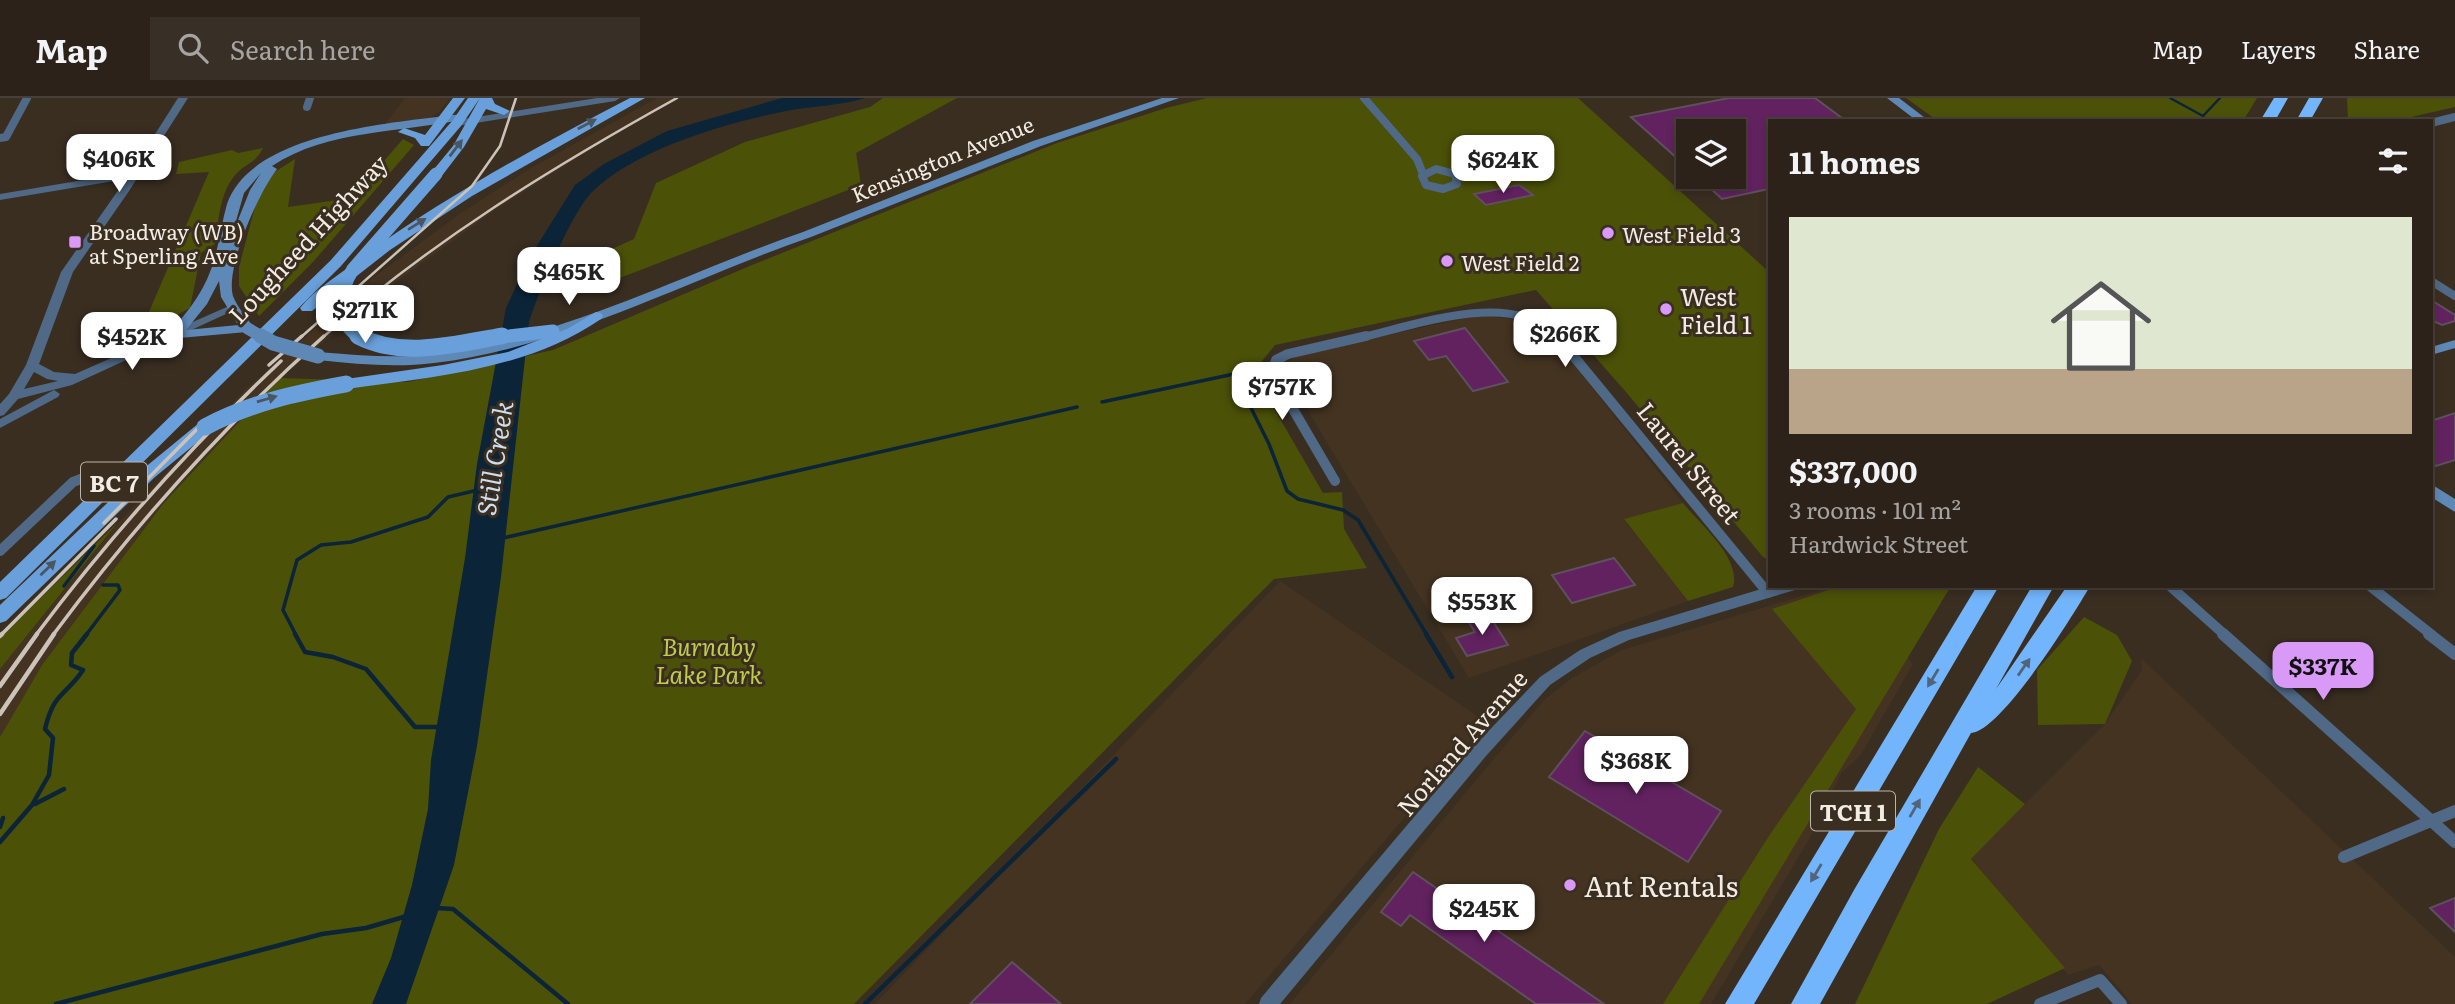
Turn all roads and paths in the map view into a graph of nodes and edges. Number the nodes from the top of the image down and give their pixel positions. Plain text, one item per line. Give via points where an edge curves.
1 (27, 98) edge
2 (183, 98) edge
3 (310, 98) edge
4 (460, 98) edge
5 (582, 98) edge
6 (639, 98) edge
7 (1144, 98) edge
8 (1174, 98) edge
9 (1364, 98) edge
10 (1892, 98) edge
11 (2281, 98) edge
12 (2316, 98) edge
13 (482, 99) edge
14 (616, 102) edge
15 (307, 107) dead end
16 (504, 111) junction
17 (2455, 117) edge
18 (1921, 119) edge
19 (2268, 119) edge
20 (2304, 119) edge
21 (458, 120) junction
22 (2433, 122) edge
23 (404, 132) junction
24 (0, 138) edge
25 (425, 143) junction
26 (287, 155) junction
27 (1417, 159) junction
28 (1442, 169) junction
29 (1423, 174) junction
30 (134, 175) junction
31 (0, 197) edge
32 (766, 247) junction
33 (222, 272) junction
34 (2433, 282) edge
35 (2455, 296) edge
36 (233, 309) junction
37 (596, 316) junction
38 (243, 327) junction
39 (553, 331) junction
40 (173, 336) junction
41 (2455, 344) edge
42 (2433, 350) edge
43 (32, 365) junction
44 (228, 371) junction
45 (79, 378) junction
46 (14, 397) junction
47 (0, 412) edge
48 (0, 424) edge
49 (101, 480) junction
50 (1335, 481) dead end
51 (2433, 490) edge
52 (2455, 507) edge
53 (0, 551) edge
54 (0, 577) edge
55 (1784, 588) edge
56 (1987, 588) edge
57 (2042, 588) edge
58 (2078, 588) edge
59 (2172, 588) edge
60 (2372, 588) edge
61 (0, 593) edge
62 (1768, 593) junction
63 (0, 616) edge
64 (2455, 654) edge
65 (1961, 734) junction
66 (2455, 811) edge
67 (2431, 821) junction
68 (2455, 842) edge
69 (2344, 857) dead end
70 (1268, 1004) edge
71 (1739, 1004) edge
72 (1805, 1004) edge
73 (2040, 1004) edge
74 (2121, 1004) edge

1 - 24 street via 6,138
2 - 30 street
3 - 15 street
4 - 21 main road, Lougheed Highway / BC 7
5 - 16 street
6 - 14 main road
7 - 32 main road, Kensington Avenue via 963,160
8 - 32 main road, Kensington Avenue via 1065,132 810,234
9 - 27 street
10 - 18 main road
11 - 19 highway
12 - 20 highway
13 - 16 main road
13 - 21 main road, Lougheed Highway / BC 7
14 - 21 street
44 -> 14 main road via 384,245
16 - 21 street
17 - 22 street
21 - 23 main road
21 - 25 main road, Lougheed Highway / BC 7
21 - 26 main road via 321,141
39 -> 21 main road, bridge via 413,349 370,341 345,324 341,292 353,269 436,174
21 - 44 main road, Lougheed Highway / BC 7 via 336,263
23 - 25 main road via 419,135
23 - 26 main road
25 - 49 main road, Lougheed Highway / BC 7 via 310,276
26 - 33 main road via 256,185
27 - 28 street
27 - 29 street
28 - 29 street
28 - 29 street via 1455,174 1457,184 1431,187 1423,182
30 - 31 street
30 - 43 street via 67,272
32 - 37 main road, Kensington Avenue
33 - 36 main road, Kensington Avenue
33 - 40 main road via 197,312
34 - 35 street
36 - 38 main road, Kensington Avenue
36 - 40 street
37 - 39 main road, Kensington Avenue
63 -> 37 main road, bridge via 149,473 205,426 273,397 502,357 579,331
38 - 39 main road, Kensington Avenue, bridge via 299,352 366,362 458,356
38 - 40 main road
40 - 45 street
41 - 42 main road
43 - 45 street via 51,376
43 - 46 street
44 - 61 main road, Lougheed Highway / BC 7
45 - 46 street
45 - 48 street
46 - 47 street
49 - 53 street via 86,477 73,482
49 - 54 main road, Lougheed Highway / BC 7
50 - 62 street, Laurel Street via 1276,380 1276,360 1469,313 1510,313 1556,334
51 - 52 main road
55 - 62 street, Norland Avenue
56 -> 71 highway, TCH 1
57 - 65 highway, TCH 1
65 -> 58 highway via 2004,696
59 - 67 street
60 - 64 street
62 - 70 street, Norland Avenue via 1624,636 1585,654 1545,681 1480,751
72 -> 65 highway, TCH 1 via 1922,794
66 - 67 street
67 - 68 street
67 - 69 street
73 - 74 street via 2100,980

